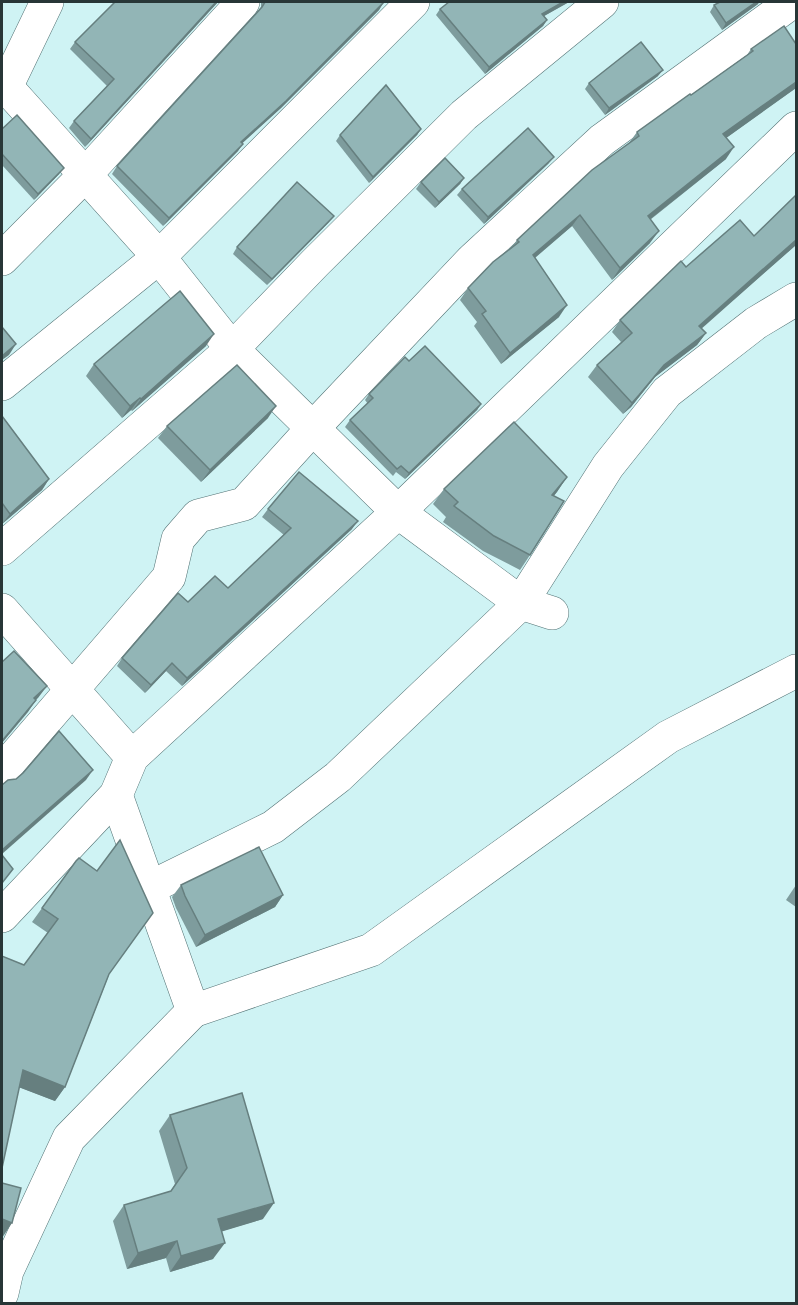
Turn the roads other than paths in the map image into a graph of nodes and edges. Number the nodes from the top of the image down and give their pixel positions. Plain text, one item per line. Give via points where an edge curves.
1 (47, 2) edge
2 (243, 2) edge
3 (413, 2) edge
4 (602, 2) edge
5 (792, 2) edge
6 (3, 87) edge
7 (796, 128) edge
8 (85, 175) junction
9 (159, 257) junction
10 (2, 259) edge
11 (796, 299) edge
12 (232, 349) junction
13 (2, 384) edge
14 (312, 428) junction
15 (398, 512) junction
16 (2, 549) edge
17 (521, 603) junction
18 (2, 610) edge
19 (552, 613) dead end
20 (796, 671) edge
21 (71, 689) junction
22 (132, 757) junction
23 (2, 771) edge
24 (116, 795) junction
25 (149, 888) junction
26 (2, 916) edge
27 (193, 1011) junction
28 (3, 1278) edge

1 - 6 street
2 - 8 street
3 - 9 street
4 - 12 street via 464,115
5 - 14 street via 602,140 472,260
6 - 8 street
7 - 15 street
8 - 9 street
8 - 10 street
9 - 12 street
9 - 13 street
11 - 17 street via 756,323 667,392 608,466
12 - 14 street
12 - 16 street
14 - 15 street
14 - 21 street via 244,504 198,516 178,539 169,577
15 - 17 street
15 - 22 street
17 - 19 street
17 - 25 street via 338,777 273,827
18 - 21 street
20 - 27 street via 668,736 371,950
21 - 22 street
21 - 23 street
22 - 24 street
24 - 25 street
24 - 26 street
25 - 27 street
27 - 28 street via 69,1138

